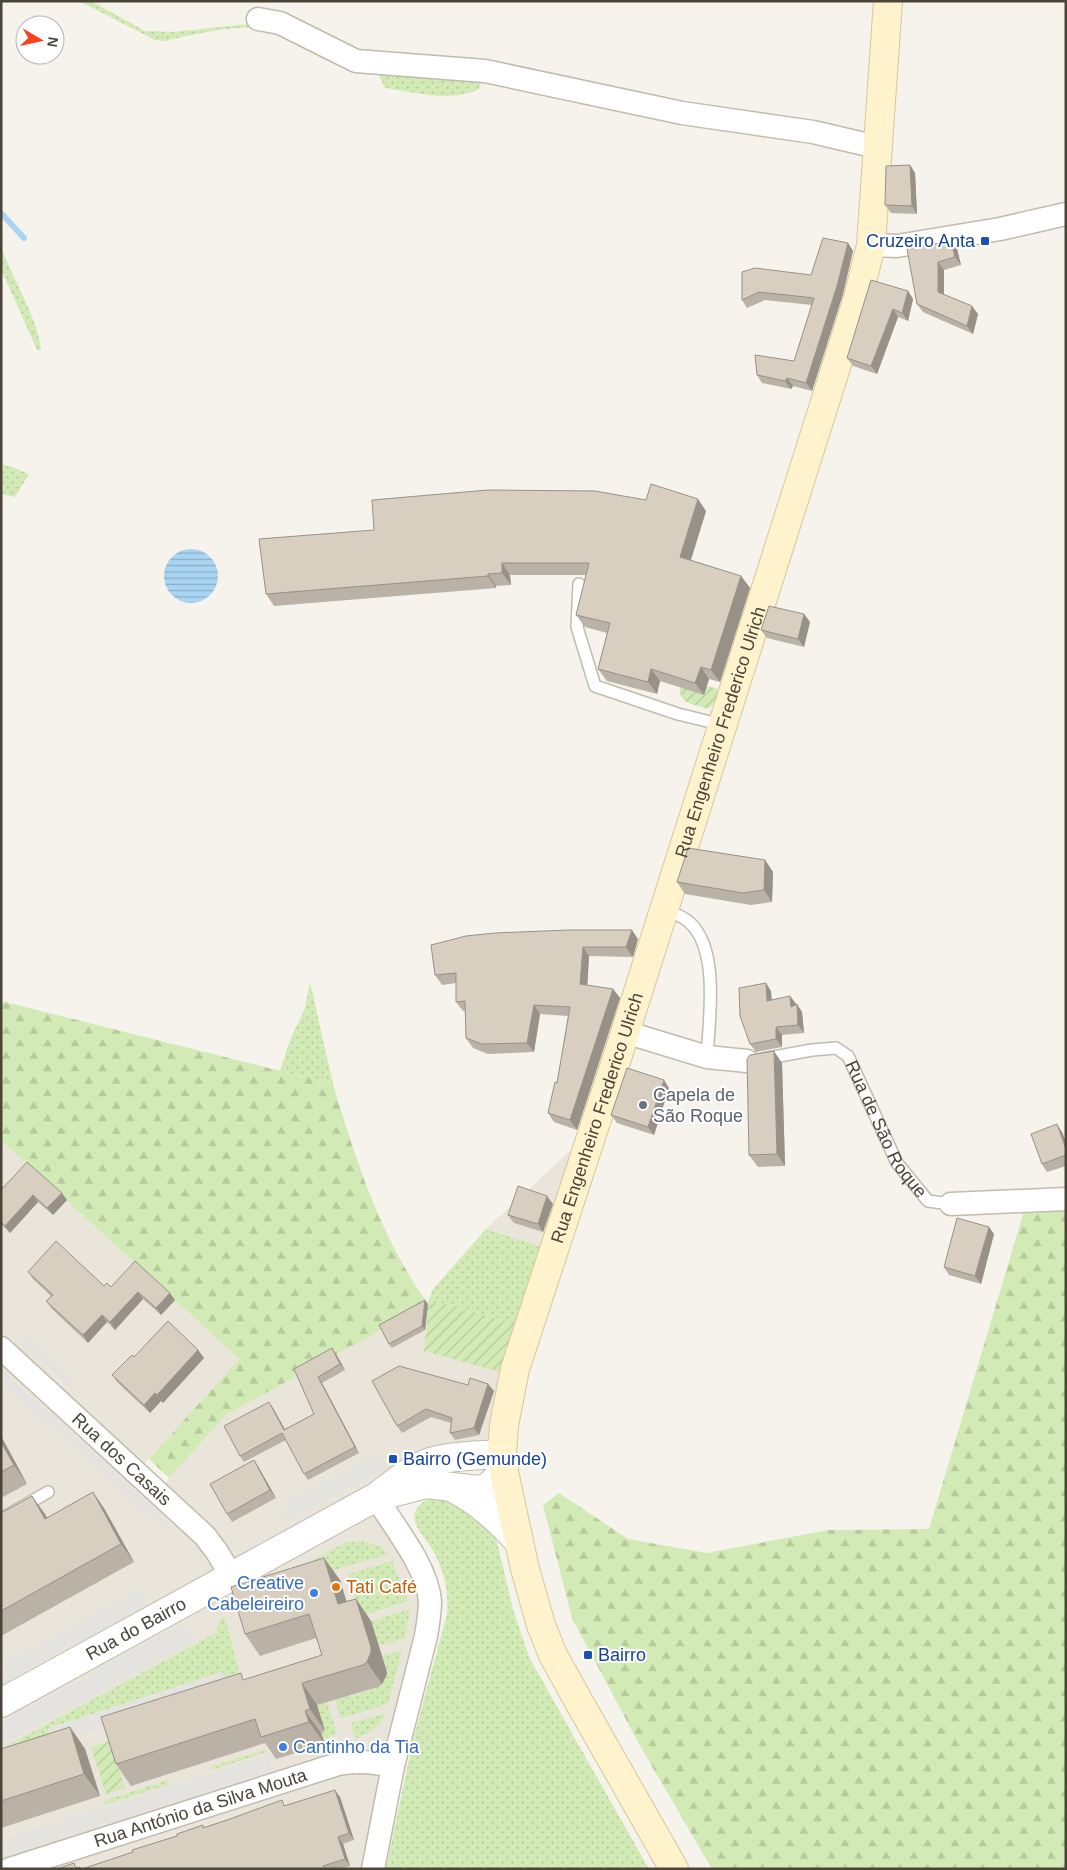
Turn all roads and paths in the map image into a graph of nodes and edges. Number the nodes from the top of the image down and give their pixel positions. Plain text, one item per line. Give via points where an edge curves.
1 (888, 1) edge
2 (258, 18) dead end
3 (877, 147) junction
4 (1066, 214) edge
5 (871, 244) junction
6 (579, 584) dead end
7 (724, 725) junction
8 (664, 910) junction
9 (625, 1032) junction
10 (707, 1058) junction
11 (748, 1061) joint
12 (1066, 1199) edge
13 (951, 1204) joint
14 (1, 1348) edge
15 (503, 1463) junction
16 (450, 1486) junction
17 (48, 1492) dead end
18 (376, 1497) junction
19 (1, 1518) edge
20 (519, 1542) junction
21 (232, 1577) junction
22 (1, 1703) edge
23 (393, 1766) junction
24 (10, 1869) edge
25 (373, 1869) edge
26 (674, 1869) edge

1 - 3 main road, Rua Engenheiro Frederico Ulrich
2 - 3 street via 280,23 356,61 485,71 682,112 813,132
3 - 5 main road, Rua Engenheiro Frederico Ulrich
4 - 5 street via 897,246
5 - 7 main road, Rua Engenheiro Frederico Ulrich via 858,298
6 - 7 lane via 577,627 595,686 678,714
7 - 8 main road, Rua Engenheiro Frederico Ulrich
8 - 9 main road, Rua Engenheiro Frederico Ulrich
8 - 10 lane via 679,914 690,923 701,940 709,964
9 - 10 street, Rua de São Roque
9 - 15 main road, Rua Engenheiro Frederico Ulrich via 515,1369 504,1425
10 - 11 street, Rua de São Roque
11 - 13 lane, Rua de São Roque via 836,1048 848,1056 897,1163 928,1201
12 - 13 street, Rua de São Roque
14 - 21 street, Rua dos Casais via 205,1536
15 - 16 street, Rua do Bairro via 488,1487 479,1490
15 - 18 street, Rua do Bairro via 453,1459 427,1464
15 - 20 main road, Rua Engenheiro Frederico Ulrich
16 - 18 street, Rua do Bairro via 426,1484
16 - 20 street, Rua do Bairro via 488,1510
17 - 19 lane
18 - 21 street, Rua do Bairro
18 - 23 street via 413,1554 430,1600 426,1636
20 - 26 main road, Rua Engenheiro Frederico Ulrich via 532,1594 553,1655
21 - 22 street, Rua do Bairro
23 - 24 street, Rua António da Silva Mouta via 366,1762 338,1764
23 - 25 street

